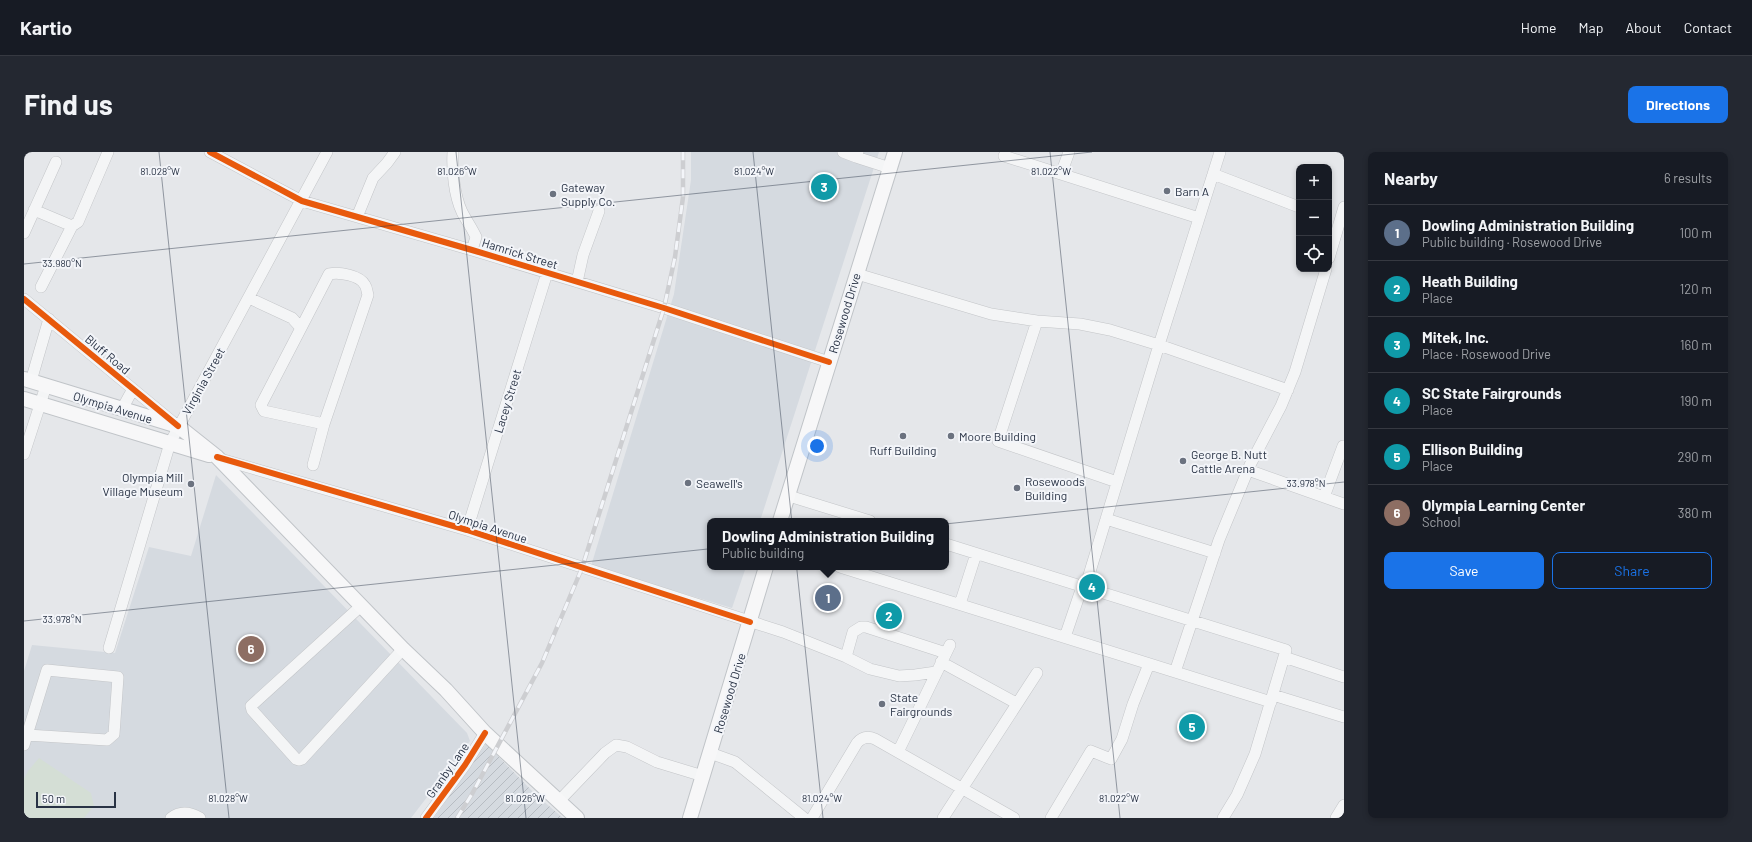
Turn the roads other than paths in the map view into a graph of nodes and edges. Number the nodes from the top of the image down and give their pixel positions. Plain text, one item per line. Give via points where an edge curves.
1 (108, 152) edge
2 (210, 152) edge
3 (327, 152) edge
4 (395, 152) edge
5 (453, 152) edge
6 (843, 152) edge
7 (895, 152) edge
8 (1069, 152) edge
9 (1220, 152) edge
10 (857, 155) edge
11 (1004, 156) dead end
12 (56, 162) dead end
13 (890, 168) junction
14 (1062, 174) junction
15 (1213, 174) junction
16 (302, 201) junction
17 (1296, 206) edge
18 (1344, 207) edge
19 (34, 210) junction
20 (599, 211) dead end
21 (357, 217) junction
22 (1199, 218) junction
23 (1334, 220) edge
24 (72, 226) junction
25 (24, 233) edge
26 (1332, 236) edge
27 (472, 250) junction
28 (1325, 272) edge
29 (547, 273) junction
30 (857, 274) junction
31 (576, 282) junction
32 (42, 287) dead end
33 (249, 298) junction
34 (24, 299) edge
35 (49, 319) junction
36 (1036, 321) junction
37 (301, 328) junction
38 (1159, 345) junction
39 (829, 362) junction
40 (27, 380) edge
41 (46, 386) junction
42 (133, 389) junction
43 (1288, 390) junction
44 (24, 399) edge
45 (40, 404) junction
46 (122, 409) junction
47 (324, 424) junction
48 (178, 426) junction
49 (170, 443) junction
50 (1342, 446) dead end
51 (24, 454) edge
52 (217, 458) junction
53 (313, 465) dead end
54 (1248, 470) junction
55 (1117, 482) junction
56 (789, 496) junction
57 (1324, 497) junction
58 (1344, 504) edge
59 (781, 518) edge
60 (860, 518) edge
61 (1106, 519) junction
62 (467, 530) junction
63 (949, 545) edge
64 (1215, 553) junction
65 (976, 554) junction
66 (765, 570) edge
67 (854, 570) edge
68 (1084, 587) junction
69 (960, 604) junction
70 (361, 606) junction
71 (1193, 621) junction
72 (750, 622) junction
73 (1065, 637) junction
74 (109, 648) dead end
75 (403, 649) junction
76 (946, 653) junction
77 (846, 657) junction
78 (1284, 658) junction
79 (1150, 664) junction
80 (936, 672) junction
81 (1175, 672) junction
82 (1037, 673) dead end
83 (1344, 677) edge
84 (1272, 698) junction
85 (1016, 703) junction
86 (1344, 717) edge
87 (485, 733) junction
88 (25, 740) edge
89 (898, 752) junction
90 (710, 753) junction
91 (703, 776) junction
92 (962, 788) junction
93 (559, 801) junction
94 (1344, 805) edge
95 (171, 818) edge
96 (200, 818) edge
97 (426, 818) edge
98 (577, 818) edge
99 (690, 818) edge
100 (804, 818) edge
101 (812, 818) edge
102 (943, 818) edge
103 (1014, 818) edge
104 (1050, 818) edge
105 (1223, 818) edge
106 (1336, 818) edge

1 - 24 street via 78,222
2 - 16 street, Hamrick Street
3 - 16 street, Virginia Street
4 - 21 street via 372,178
5 - 27 street via 452,163 458,201 476,237
6 - 10 street
7 - 13 main road, Rosewood Drive
8 - 14 street
9 - 15 street
10 - 13 street
11 - 14 street
12 - 19 street
13 - 30 main road, Rosewood Drive
14 - 22 street
15 - 17 street
15 - 22 street
16 - 21 street, Hamrick Street
16 - 33 street, Virginia Street
18 - 23 street
19 - 24 street
19 - 25 street
20 - 31 street
21 - 27 street, Hamrick Street
22 - 38 street
23 - 26 street
24 - 32 street
27 - 29 street, Hamrick Street
28 - 43 street
29 - 31 street, Hamrick Street
29 - 62 street, Lacey Street
30 - 36 street via 991,314
30 - 39 main road, Rosewood Drive
31 - 39 street, Hamrick Street
33 - 37 street via 292,318
33 - 48 street, Virginia Street
34 - 35 street, Bluff Road
35 - 40 street
35 - 42 street, Bluff Road
36 - 38 street via 1094,326
36 - 55 street via 998,441
37 - 47 street via 261,405 264,411
37 - 47 street via 329,274 337,272 360,279 365,284 368,295
38 - 43 street
38 - 55 street
39 - 56 main road, Rosewood Drive
40 - 41 main road, Olympia Avenue
41 - 45 street
41 - 46 main road, Olympia Avenue
42 - 46 street
42 - 48 street, Bluff Road
43 - 54 street
44 - 45 main road, Olympia Avenue
45 - 49 main road, Olympia Avenue
45 - 51 street
46 - 48 main road, Olympia Avenue
47 - 53 street
48 - 49 street, Virginia Street
48 - 52 main road, Olympia Avenue
49 - 52 main road, Olympia Avenue
49 - 74 street, Virginia Street
50 - 57 street
52 - 62 street, Olympia Avenue
52 - 70 main road
54 - 57 street
54 - 64 street
55 - 61 street
56 - 59 main road, Rosewood Drive
56 - 60 street
57 - 58 street
61 - 64 street
61 - 68 street
62 - 72 street, Olympia Avenue
63 - 65 street
64 - 71 street
65 - 68 street
65 - 69 street
66 - 72 main road, Rosewood Drive
67 - 69 street
68 - 71 street
68 - 73 street
69 - 73 street
70 - 75 main road
70 - 75 street via 251,706 296,759 303,757
71 - 78 street via 1286,650
71 - 81 street
72 - 77 street, Olympia Avenue
72 - 90 main road, Rosewood Drive
73 - 79 street
75 - 87 main road via 446,690
76 - 77 street via 861,627 853,632
76 - 80 street
76 - 85 street
77 - 80 street, Olympia Avenue via 870,669 899,676
78 - 83 street
78 - 84 street
79 - 81 street
79 - 104 street via 1112,758 1091,751
80 - 89 street
81 - 84 street
82 - 85 street
84 - 86 street
84 - 105 street via 1255,754 1237,795
85 - 92 street
87 - 93 main road
87 - 97 street, Granby Lane
88 - 88 street via 47,670 118,677 114,734 107,740
89 - 92 street
89 - 101 street via 872,737 859,740
90 - 91 main road, Rosewood Drive
90 - 100 street via 735,762
91 - 93 street via 657,762 627,747 616,745 605,753
91 - 99 main road, Rosewood Drive
92 - 102 street
92 - 103 street
93 - 98 main road
94 - 106 street
95 - 96 street via 181,813 189,813

